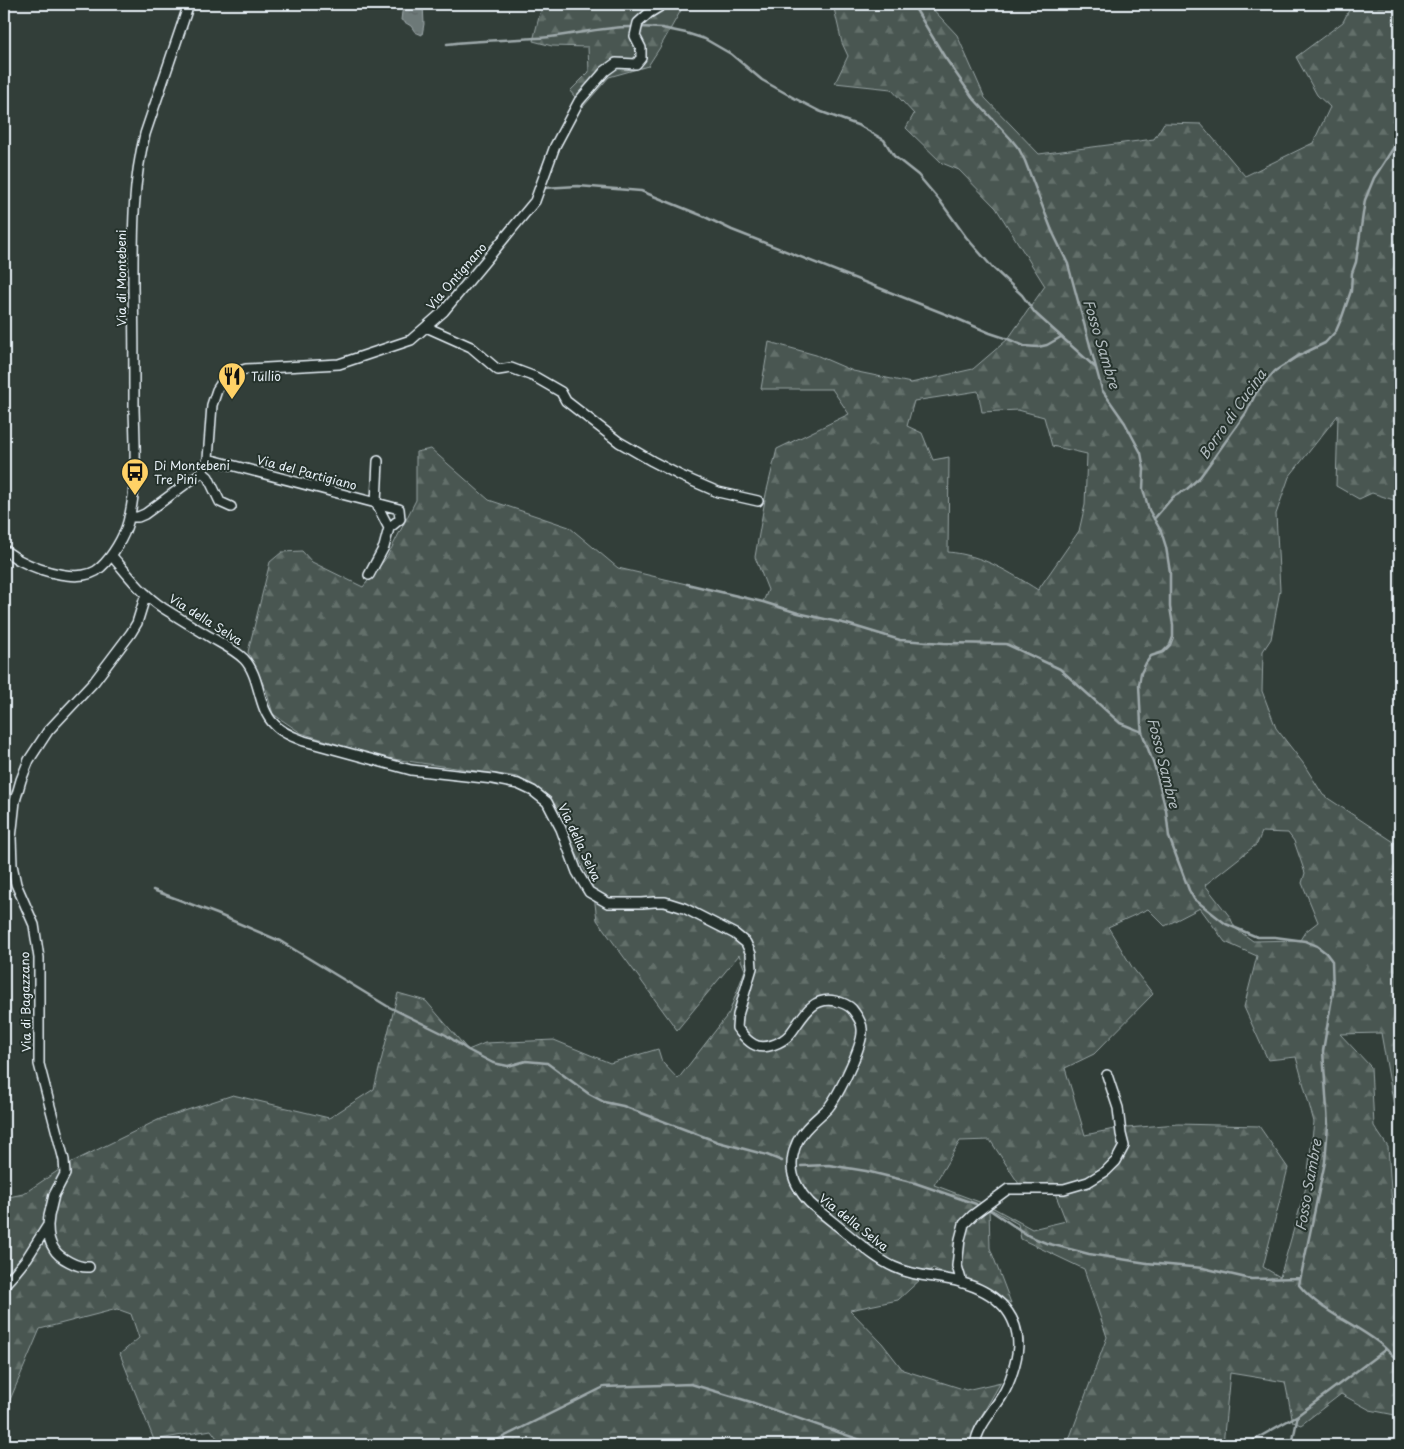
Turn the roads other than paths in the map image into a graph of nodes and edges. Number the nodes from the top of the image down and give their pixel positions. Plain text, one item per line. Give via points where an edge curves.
1 (189, 4) edge
2 (664, 4) edge
3 (426, 327) junction
4 (208, 459) junction
5 (378, 461) dead end
6 (202, 472) junction
7 (758, 502) dead end
8 (376, 503) junction
9 (231, 507) dead end
10 (129, 517) junction
11 (389, 528) junction
12 (4, 550) edge
13 (112, 556) junction
14 (369, 575) dead end
15 (146, 594) junction
16 (1107, 1075) dead end
17 (48, 1225) junction
18 (89, 1267) dead end
19 (962, 1283) junction
20 (4, 1285) edge
21 (975, 1445) edge

1 - 10 street, Via di Montebeni via 145,134 134,193 134,458
2 - 3 street, Via Ontignano via 638,23 635,36 641,48 641,58 636,64 616,62 579,101 555,146 535,201 444,311
3 - 4 street, Via Ontignano via 411,340 339,364 246,369 226,376 212,405
3 - 7 street via 472,346 498,370 511,368 561,392 566,401 619,442 681,476 718,492
4 - 6 street, Via Ontignano
4 - 8 street, Via del Partigiano
5 - 8 street
6 - 9 street via 208,477 220,502
6 - 10 street, Via Ontignano via 145,514
8 - 11 street
8 - 11 street, Via del Partigiano via 399,509 400,519
10 - 13 street, Via di Montebeni
11 - 14 street via 384,547
12 - 13 street via 38,567 78,576 100,569
13 - 15 street, Via della Selva
15 - 17 street, Via di Bagazzano via 131,633 94,682 48,731 29,760 20,780 16,801 12,865 16,884 34,924 39,958 38,1064 64,1160 65,1174 54,1196
15 - 19 street, Via della Selva via 245,660 258,684 269,718 288,734 411,770 518,784 546,802 589,892 608,903 665,902 735,934 752,954 752,968 737,1028 755,1046 764,1047 782,1040 805,1011 814,1005 827,1000 838,1001 851,1008 860,1020 862,1040 829,1107 797,1142 792,1158 796,1183 808,1202 892,1266
16 - 19 street via 1118,1108 1124,1146 1116,1161 1088,1182 1064,1189 1008,1189 973,1215 964,1224 960,1239 957,1266
17 - 18 street via 48,1236 54,1250 82,1268
17 - 20 street, Via di Bagazzano via 27,1258
19 - 21 street, Via della Selva via 998,1300 1010,1313 1018,1347 1012,1376

